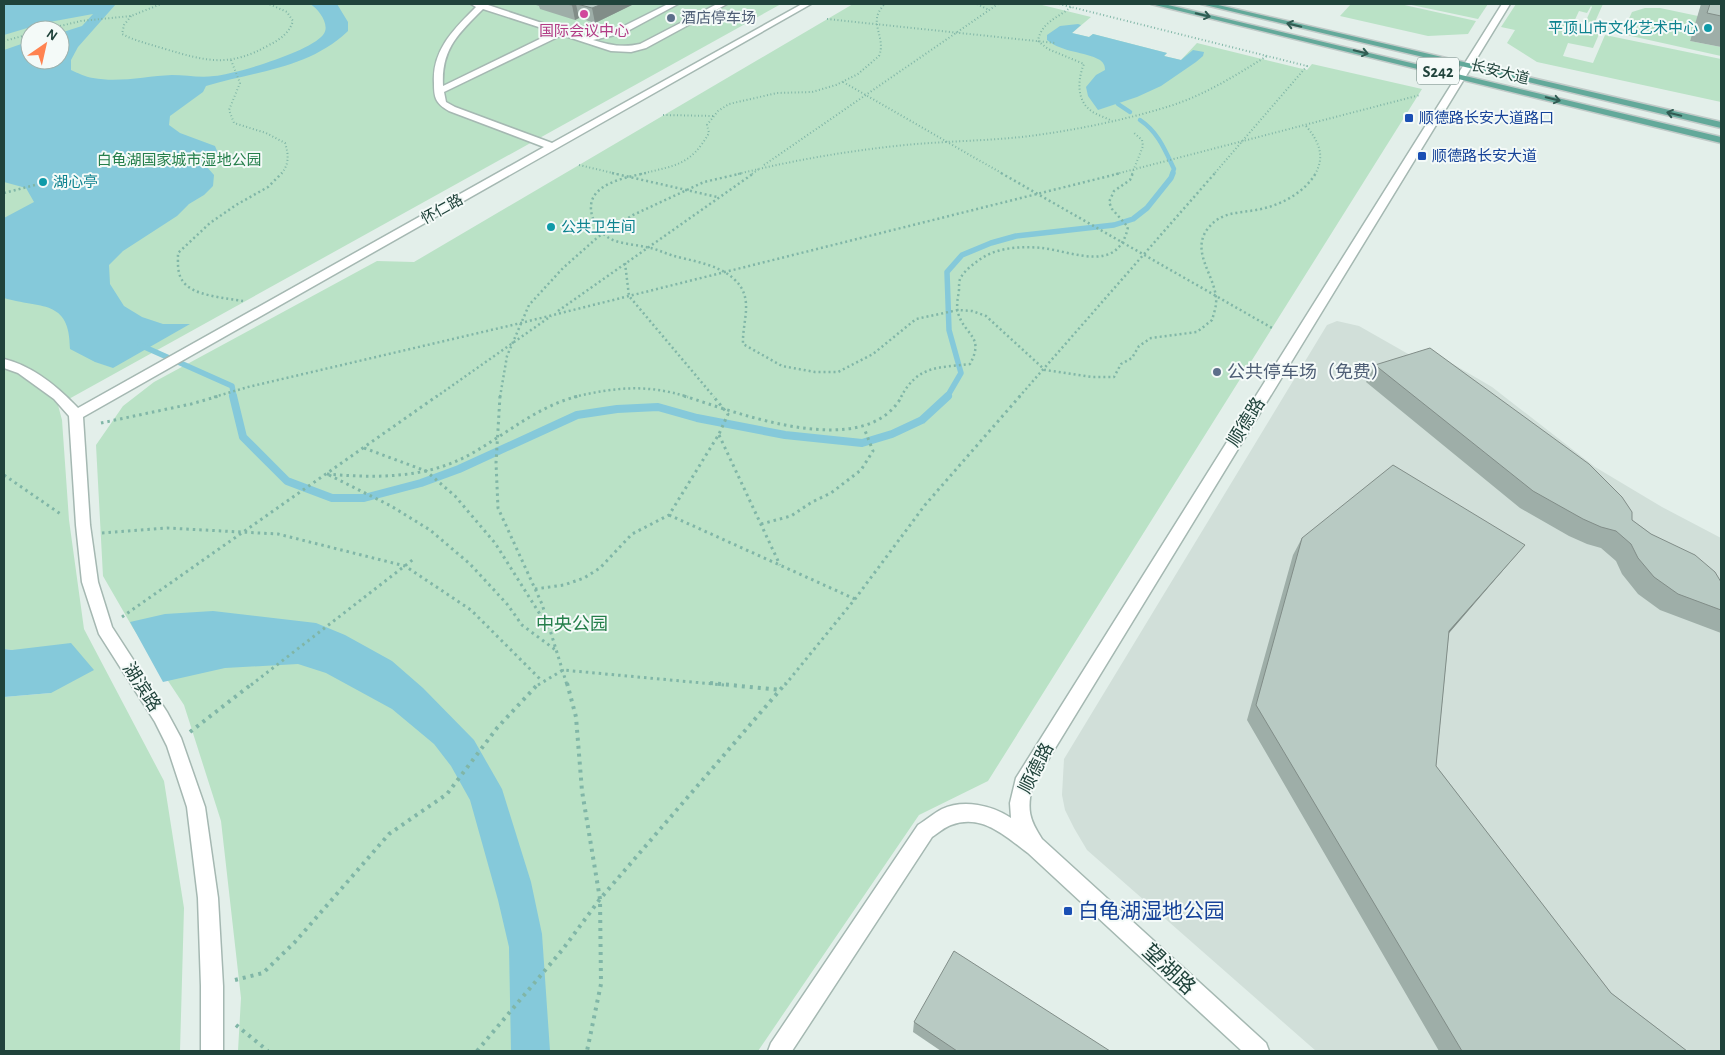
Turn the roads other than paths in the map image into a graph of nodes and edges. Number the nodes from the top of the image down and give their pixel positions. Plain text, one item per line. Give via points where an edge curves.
1 (674, 4) edge
2 (723, 4) edge
3 (807, 4) edge
4 (1155, 4) edge
5 (1205, 4) edge
6 (1506, 4) edge
7 (478, 5) edge
8 (562, 32) junction
9 (1464, 71) junction
10 (438, 92) junction
11 (1721, 126) edge
12 (1721, 140) edge
13 (552, 147) junction
14 (4, 363) edge
15 (77, 421) junction
16 (1035, 846) junction
17 (212, 1051) edge
18 (779, 1051) edge
19 (1258, 1051) edge

1 - 8 street via 605,37
2 - 8 street via 637,48 611,48
3 - 13 street, 怀仁路
4 -> 9 main road, 长安大道 / S242
9 -> 5 main road, 长安大道 / S242
6 - 9 street, 顺德路
7 - 8 street
7 - 10 street via 441,54 436,73
8 - 10 street
11 -> 9 main road, 长安大道 / S242
9 -> 12 main road, 长安大道 / S242
9 - 16 street, 顺德路 via 1023,784 1019,803 1020,823
10 - 13 street via 442,102 452,109
13 - 15 street, 怀仁路 via 190,350
14 - 15 street via 23,370 60,396
15 - 17 street, 湖滨路 via 90,582 105,629 175,744 196,807 208,898
16 - 18 street via 994,817 972,813 948,816 925,831
16 - 19 street, 望湖路

